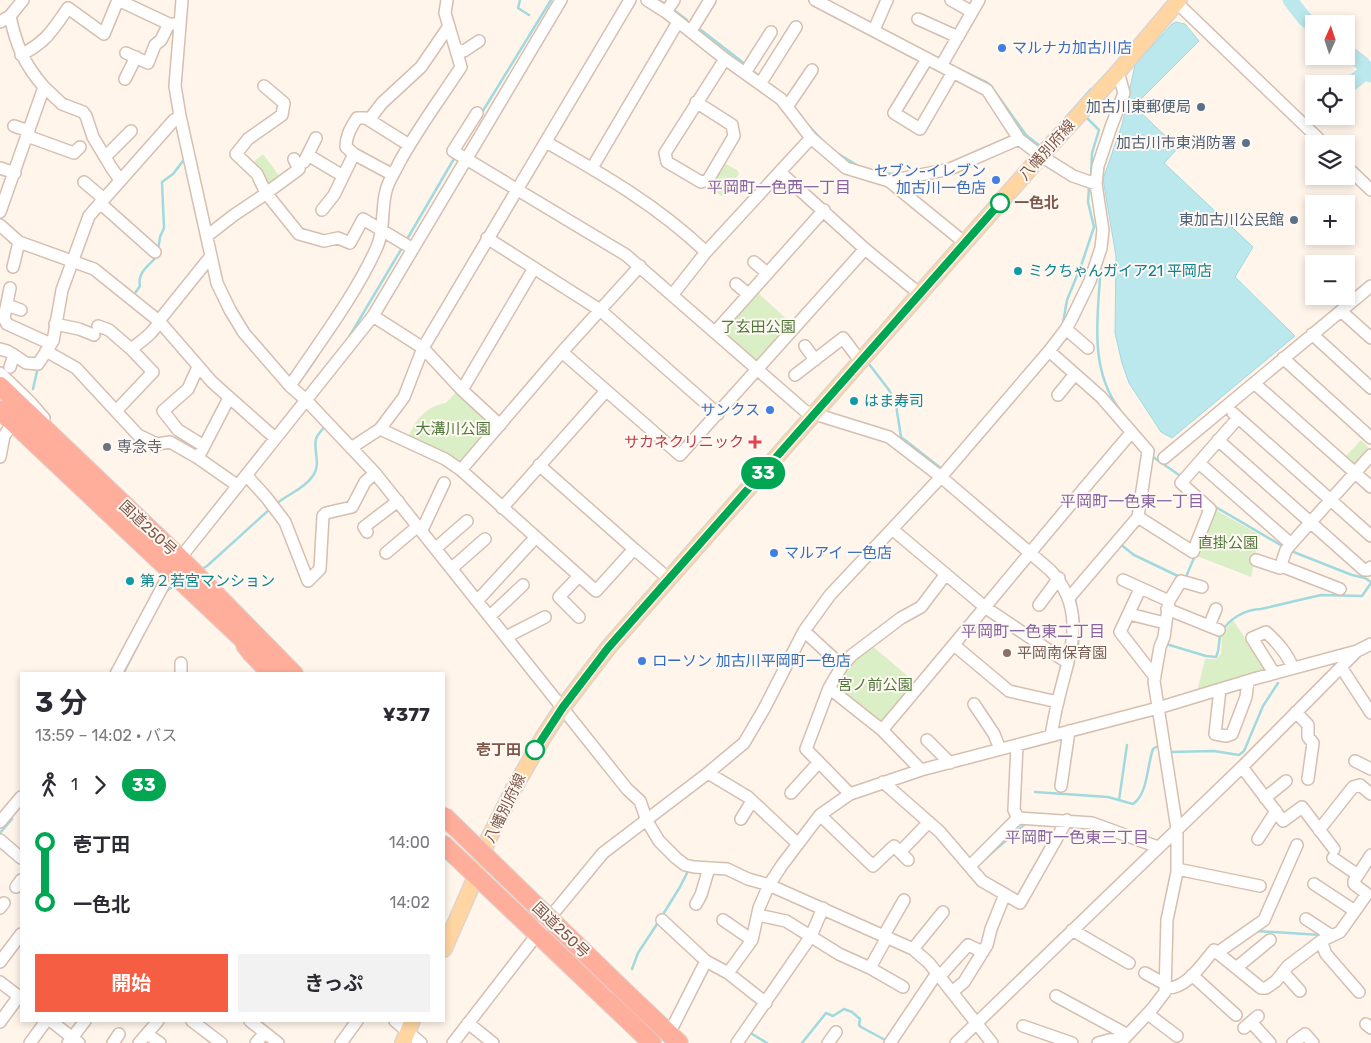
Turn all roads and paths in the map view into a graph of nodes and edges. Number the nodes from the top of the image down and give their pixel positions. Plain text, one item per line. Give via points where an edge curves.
1 (23, 0) edge
2 (118, 0) edge
3 (182, 0) edge
4 (447, 0) edge
5 (561, 0) edge
6 (630, 0) edge
7 (647, 0) edge
8 (674, 0) edge
9 (815, 0) edge
10 (888, 0) edge
11 (951, 0) edge
12 (979, 0) edge
13 (713, 1) edge
14 (1178, 1) edge
15 (71, 4) edge
16 (666, 12) junction
17 (972, 12) junction
18 (5, 19) edge
19 (918, 19) dead end
20 (678, 22) junction
21 (174, 24) junction
22 (449, 26) junction
23 (796, 27) dead end
24 (874, 30) junction
25 (691, 32) junction
26 (771, 32) dead end
27 (958, 37) junction
28 (478, 42) dead end
29 (456, 49) junction
30 (21, 55) junction
31 (725, 59) junction
32 (928, 59) junction
33 (941, 66) junction
34 (953, 72) junction
35 (1118, 72) junction
36 (745, 73) junction
37 (811, 76) dead end
38 (125, 79) dead end
39 (760, 84) junction
40 (264, 86) dead end
41 (44, 87) junction
42 (696, 102) junction
43 (787, 107) junction
44 (477, 113) dead end
45 (180, 116) junction
46 (369, 120) junction
47 (14, 126) dead end
48 (263, 129) junction
49 (131, 131) dead end
50 (28, 133) junction
51 (1315, 135) edge
52 (270, 138) dead end
53 (316, 138) dead end
54 (810, 138) junction
55 (1019, 138) junction
56 (546, 142) junction
57 (409, 145) junction
58 (74, 154) dead end
59 (354, 154) junction
60 (1041, 156) junction
61 (105, 157) junction
62 (302, 159) junction
63 (467, 159) junction
64 (0, 168) edge
65 (592, 168) junction
66 (780, 172) junction
67 (15, 173) junction
68 (393, 175) junction
69 (1355, 175) edge
70 (343, 176) junction
71 (120, 180) junction
72 (890, 181) junction
73 (84, 182) dead end
74 (1096, 184) junction
75 (517, 189) junction
76 (1371, 190) edge
77 (266, 193) junction
78 (102, 201) junction
79 (321, 210) dead end
80 (824, 210) junction
81 (0, 212) edge
82 (0, 225) edge
83 (382, 231) junction
84 (207, 236) junction
85 (487, 238) junction
86 (19, 242) junction
87 (965, 243) junction
88 (413, 249) junction
89 (865, 249) junction
90 (156, 252) dead end
91 (706, 252) junction
92 (211, 256) junction
93 (72, 261) junction
94 (754, 262) dead end
95 (640, 266) junction
96 (13, 267) dead end
97 (534, 268) junction
98 (767, 273) junction
99 (736, 284) dead end
100 (10, 288) dead end
101 (1370, 288) edge
102 (673, 294) junction
103 (748, 294) junction
104 (921, 295) junction
105 (7, 305) junction
106 (21, 310) dead end
107 (600, 310) junction
108 (1341, 311) junction
109 (373, 316) junction
110 (160, 322) junction
111 (56, 324) junction
112 (1066, 329) junction
113 (715, 332) junction
114 (1312, 334) junction
115 (1371, 338) edge
116 (804, 346) dead end
117 (49, 347) junction
118 (423, 348) junction
119 (1088, 348) dead end
120 (0, 349) edge
121 (130, 349) junction
122 (1049, 351) junction
123 (562, 352) junction
124 (14, 355) junction
125 (1283, 358) junction
126 (815, 360) junction
127 (861, 362) junction
128 (198, 367) junction
129 (5, 370) edge
130 (758, 370) junction
131 (1075, 374) junction
132 (796, 375) dead end
133 (1254, 383) junction
134 (0, 386) edge
135 (290, 386) junction
136 (1371, 388) edge
137 (462, 390) junction
138 (606, 392) junction
139 (1058, 395) dead end
140 (229, 398) junction
141 (306, 400) junction
142 (1226, 406) junction
143 (0, 410) edge
144 (116, 411) junction
145 (718, 414) junction
146 (814, 415) junction
147 (1238, 418) junction
148 (13, 422) junction
149 (500, 425) junction
150 (380, 429) junction
151 (1131, 433) junction
152 (275, 438) junction
153 (1371, 438) edge
154 (1218, 440) junction
155 (204, 446) junction
156 (351, 448) junction
157 (1371, 455) edge
158 (0, 458) edge
159 (198, 458) junction
160 (1164, 458) dead end
161 (1198, 463) junction
162 (539, 465) junction
163 (461, 470) junction
164 (88, 471) junction
165 (375, 473) junction
166 (1356, 473) junction
167 (246, 475) junction
168 (940, 477) junction
169 (444, 483) dead end
170 (238, 486) junction
171 (1371, 487) edge
172 (1331, 500) junction
173 (398, 501) junction
174 (502, 508) junction
175 (1138, 517) junction
176 (467, 521) dead end
177 (1310, 522) junction
178 (420, 528) junction
179 (892, 529) junction
180 (367, 532) dead end
181 (1371, 536) edge
182 (535, 538) junction
183 (485, 539) dead end
184 (1291, 544) junction
185 (436, 548) junction
186 (634, 549) junction
187 (1030, 552) junction
188 (386, 553) dead end
189 (1256, 560) dead end
190 (175, 565) junction
191 (1281, 566) junction
192 (1371, 567) edge
193 (452, 568) junction
194 (946, 574) junction
195 (579, 576) junction
196 (1059, 578) junction
197 (669, 579) junction
198 (1123, 580) dead end
199 (523, 586) dead end
200 (1202, 587) dead end
201 (1140, 589) junction
202 (1340, 589) dead end
203 (1069, 598) junction
204 (478, 600) junction
205 (1039, 605) dead end
206 (1168, 605) junction
207 (986, 608) junction
208 (1216, 609) dead end
209 (572, 613) dead end
210 (1129, 614) junction
211 (490, 616) junction
212 (545, 617) dead end
213 (1165, 623) junction
214 (804, 631) junction
215 (238, 635) junction
216 (1371, 637) edge
217 (506, 638) junction
218 (954, 644) junction
219 (1371, 644) edge
220 (1357, 651) junction
221 (1068, 663) junction
222 (842, 666) junction
223 (1341, 667) junction
224 (1293, 668) junction
225 (120, 672) edge
226 (270, 672) edge
227 (276, 672) edge
228 (292, 672) edge
229 (1274, 673) junction
230 (1155, 677) junction
231 (1248, 681) junction
232 (829, 688) junction
233 (1220, 689) junction
234 (1058, 702) junction
235 (974, 704) dead end
236 (563, 707) junction
237 (1158, 708) junction
238 (1296, 712) junction
239 (1371, 713) edge
240 (882, 730) junction
241 (1069, 731) junction
242 (1051, 736) junction
243 (927, 740) dead end
244 (1017, 745) junction
245 (1000, 749) junction
246 (1356, 761) dead end
247 (819, 762) junction
248 (950, 763) junction
249 (1242, 767) junction
250 (1371, 769) edge
251 (921, 770) junction
252 (1313, 772) dead end
253 (708, 773) junction
254 (1286, 781) dead end
255 (882, 782) junction
256 (1061, 786) dead end
257 (791, 793) dead end
258 (850, 794) junction
259 (1371, 794) edge
260 (20, 798) edge
261 (1265, 798) junction
262 (752, 801) junction
263 (1276, 811) junction
264 (820, 815) junction
265 (445, 817) edge
266 (1018, 818) junction
267 (741, 819) dead end
268 (1067, 820) junction
269 (647, 821) junction
270 (0, 822) edge
271 (929, 822) junction
272 (1177, 829) junction
273 (1320, 830) junction
274 (445, 832) edge
275 (1258, 839) dead end
276 (0, 840) edge
277 (798, 844) junction
278 (1297, 845) dead end
279 (445, 846) edge
280 (1158, 847) junction
281 (1371, 855) edge
282 (20, 857) edge
283 (970, 866) junction
284 (709, 868) junction
285 (1177, 869) junction
286 (1364, 872) edge
287 (476, 876) junction
288 (1219, 878) junction
289 (1314, 884) dead end
290 (769, 885) junction
291 (1260, 886) dead end
292 (1217, 890) dead end
293 (1005, 894) junction
294 (702, 899) dead end
295 (904, 900) dead end
296 (824, 908) junction
297 (1355, 911) junction
298 (943, 912) dead end
299 (758, 916) junction
300 (1306, 919) dead end
301 (662, 920) dead end
302 (723, 920) dead end
303 (1072, 930) junction
304 (538, 933) junction
305 (20, 935) edge
306 (811, 936) junction
307 (886, 936) junction
308 (1332, 936) junction
309 (752, 940) junction
310 (1321, 941) junction
311 (1267, 946) dead end
312 (445, 947) edge
313 (913, 949) junction
314 (983, 952) junction
315 (1217, 953) junction
316 (0, 962) edge
317 (706, 962) junction
318 (1129, 963) dead end
319 (870, 968) junction
320 (1236, 968) junction
321 (1283, 972) junction
322 (728, 973) junction
323 (1145, 974) dead end
324 (938, 975) junction
325 (1192, 975) junction
326 (0, 982) edge
327 (1356, 984) dead end
328 (903, 986) dead end
329 (1165, 986) junction
330 (617, 991) junction
331 (1300, 991) dead end
332 (952, 992) junction
333 (1056, 996) dead end
334 (20, 997) edge
335 (766, 1003) junction
336 (1148, 1014) junction
337 (1236, 1015) dead end
338 (0, 1022) edge
339 (45, 1022) edge
340 (52, 1022) edge
341 (84, 1022) edge
342 (157, 1022) edge
343 (193, 1022) edge
344 (251, 1022) edge
345 (356, 1022) edge
346 (396, 1022) edge
347 (976, 1022) junction
348 (1251, 1022) dead end
349 (468, 1023) junction
350 (672, 1026) dead end
351 (1024, 1026) dead end
352 (265, 1032) junction
353 (408, 1032) edge
354 (836, 1032) dead end
355 (1176, 1036) dead end
356 (143, 1038) edge
357 (1126, 1039) edge
358 (73, 1041) edge
359 (645, 1041) edge
360 (30, 1043) edge
361 (160, 1043) edge
362 (221, 1043) edge
363 (256, 1043) edge
364 (278, 1043) edge
365 (341, 1043) edge
366 (421, 1043) edge
367 (453, 1043) edge
368 (494, 1043) edge
369 (663, 1043) edge
370 (679, 1043) edge
371 (737, 1043) edge
372 (828, 1043) edge
373 (890, 1043) edge
374 (956, 1043) edge
375 (992, 1043) edge
376 (1072, 1043) edge
377 (1098, 1043) edge
378 (1270, 1043) edge
379 (1292, 1043) edge
380 (1313, 1043) edge

1 - 18 street
2 - 15 street via 104,34
2 - 21 street via 148,9
3 - 21 street
4 - 22 street via 444,13
5 - 63 street
6 - 56 street
7 - 16 street
8 - 16 street
9 - 24 street
10 - 24 street
11 - 17 street
12 - 17 street
13 - 25 street
14 - 35 main road, 八幡別府線
14 - 51 street
15 - 30 street via 48,36
16 - 20 street
17 - 27 street
18 - 30 street
19 - 27 street
20 - 25 street
20 - 65 street
21 - 38 street via 155,45 148,63 131,55
21 - 45 street via 175,86
22 - 29 street
22 - 46 street via 421,68 382,103
23 - 39 street
24 - 32 street
25 - 31 street
26 - 36 street
27 - 33 street
28 - 29 street via 464,50
29 - 57 street via 461,67
30 - 41 street
31 - 36 street
31 - 42 street
32 - 33 street
32 - 34 street via 894,113 920,129
33 - 34 street
34 - 55 street via 987,90
35 - 60 main road, 八幡別府線
35 - 74 street via 1124,93 1110,127
36 - 39 street
37 - 43 street
39 - 43 street
40 - 48 street via 284,104 282,115
41 - 50 street
41 - 61 street via 62,104 83,112
42 - 42 street via 732,125 734,136 708,180 701,182 667,162 665,152
43 - 54 street
44 - 63 street via 453,150
45 - 71 street
45 - 84 street
46 - 57 street
46 - 59 street via 357,118 349,132 346,146
47 - 50 street
48 - 52 street
48 - 77 street via 248,139 236,154 257,174
49 - 61 street
50 - 58 street
50 - 67 street
53 - 62 street
54 - 66 street
54 - 72 street via 846,168
55 - 60 street
55 - 72 street via 950,169
56 - 65 street
56 - 75 street
57 - 68 street
59 - 68 street
59 - 70 street
60 - 74 street via 1073,176
60 - 87 main road, 八幡別府線
61 - 71 street
62 - 70 street
62 - 77 street via 299,168
63 - 75 street
63 - 88 street
64 - 67 street
65 - 91 street via 652,206
66 - 80 street
66 - 91 street
67 - 81 street
68 - 83 street via 386,191
69 - 76 street
70 - 79 street via 334,195
71 - 78 street
72 - 87 street
73 - 78 street
74 - 112 street via 1103,230 1101,248 1090,281
75 - 85 street
75 - 95 street via 606,241
77 - 83 street via 299,234 324,241 338,238 348,249 363,219
77 - 84 street
78 - 90 street
78 - 93 street via 89,216
80 - 89 street
80 - 98 street
82 - 86 street
83 - 88 street
83 - 135 street via 359,282
84 - 92 street
85 - 97 street
85 - 118 street
86 - 93 street
86 - 96 street
87 - 104 main road, 八幡別府線
88 - 109 street
89 - 104 street
89 - 130 street
91 - 102 street
92 - 110 street
92 - 135 street via 217,283 230,310 244,333
93 - 110 street via 94,269
93 - 111 street via 62,290
94 - 98 street
95 - 102 street
95 - 107 street
97 - 107 street
97 - 137 street
98 - 103 street
99 - 103 street
100 - 105 street
101 - 108 street
102 - 113 street
103 - 113 street
104 - 127 main road, 八幡別府線
105 - 106 street
105 - 117 street via 4,318 7,324
107 - 123 street
107 - 145 street
108 - 114 street
108 - 115 street
109 - 118 street
109 - 141 street
110 - 121 street
110 - 128 street
111 - 117 street
111 - 121 street via 108,330
112 - 119 street
112 - 122 street
113 - 130 street
114 - 125 street
114 - 136 street
116 - 126 street
117 - 124 street via 38,364 26,363
117 - 144 street via 76,368
118 - 137 street
118 - 150 street via 407,392
120 - 124 street
121 - 144 street via 153,372
122 - 131 street
122 - 168 street
123 - 138 street
123 - 149 street
124 - 129 street
125 - 133 street
125 - 153 street
126 - 127 street via 843,338
126 - 132 street
127 - 146 main road, 八幡別府線
128 - 140 street
128 - 155 street via 188,389 163,411 178,430
129 - 164 street
130 - 145 street
130 - 146 street
131 - 139 street
131 - 151 street
133 - 142 street
133 - 166 street
134 - 164 highway, 国道250号
135 - 141 street
137 - 149 street
138 - 145 street via 680,455
138 - 162 street
140 - 152 street
140 - 155 street
141 - 152 street
141 - 156 street
142 - 147 street
142 - 160 street
143 - 148 highway, 国道250号
144 - 159 street via 138,435 157,444 170,442
146 - 168 street via 889,437
146 - 197 main road, 八幡別府線
147 - 154 street
147 - 172 street
148 - 158 street via 4,436
148 - 190 highway, 国道250号
149 - 163 street
150 - 156 street
150 - 163 street via 445,459
151 - 175 street via 1148,451
151 - 187 street
152 - 167 street
154 - 161 street
154 - 177 street
155 - 159 street
156 - 165 street
157 - 166 street
159 - 170 street
161 - 175 street via 1181,483 1210,509 1193,552
161 - 184 street
162 - 174 street
162 - 186 street
163 - 174 street
164 - 190 highway, 国道250号
165 - 167 street via 365,482 352,507 323,516 320,569 308,581 285,522
165 - 173 street
166 - 171 street
166 - 172 street
167 - 170 street
168 - 179 street
168 - 187 street
169 - 178 street
170 - 190 street
172 - 177 street
172 - 181 street
173 - 178 street
173 - 180 street via 364,528
174 - 182 street
175 - 203 street
176 - 185 street
177 - 184 street
177 - 192 street via 1364,570
178 - 185 street
178 - 188 street
179 - 194 street
179 - 214 street via 830,595
182 - 195 street
182 - 204 street
183 - 193 street
184 - 191 street
185 - 193 street
186 - 195 street via 596,591
186 - 197 street
187 - 196 street
187 - 207 street
189 - 191 street
190 - 215 highway, 国道250号
190 - 225 street
190 - 228 highway, 国道250号
191 - 202 street
193 - 204 street
194 - 207 street
194 - 222 street via 920,607 852,655
195 - 209 street via 559,597
196 - 203 street
196 - 205 street
197 - 236 main road, 八幡別府線 via 608,648
198 - 201 street
199 - 211 street
200 - 206 street via 1181,581
201 - 206 street
201 - 210 street
203 - 221 street via 1074,638
204 - 211 street
206 - 208 street via 1214,628
206 - 213 street
207 - 218 street
207 - 221 street
210 - 213 street
210 - 230 street via 1120,632
211 - 217 street
212 - 217 street
213 - 230 street
214 - 222 street
214 - 253 street via 744,743
215 - 226 highway
215 - 227 highway, 国道250号
216 - 220 street
217 - 236 street
218 - 234 street via 1009,691
218 - 240 street
219 - 220 street
220 - 223 street
220 - 224 street
221 - 234 street
222 - 232 street
223 - 238 street
223 - 239 street
224 - 229 street
224 - 229 street via 1281,646 1266,632 1252,638
229 - 231 street
230 - 237 street
231 - 233 street
231 - 233 street via 1246,697 1232,734 1226,736 1215,734
232 - 240 street
232 - 247 street via 806,750
233 - 237 street
234 - 242 street
235 - 245 street
236 - 269 street via 640,801
236 - 287 main road, 八幡別府線 via 514,788 487,842
237 - 241 street
237 - 272 street
238 - 249 street
238 - 252 street via 1308,725 1308,737 1313,744
240 - 251 street
241 - 242 street
241 - 256 street
242 - 244 street
243 - 248 street
244 - 245 street
244 - 266 street via 1014,810
245 - 248 street
246 - 250 street
247 - 257 street
247 - 258 street
248 - 251 street
249 - 261 street
249 - 272 street
251 - 255 street
253 - 262 street
253 - 269 street
254 - 261 street
255 - 258 street
255 - 271 street
258 - 264 street
259 - 273 street via 1360,785 1353,787
260 - 270 street
261 - 263 street
262 - 267 street
262 - 277 street
263 - 273 street via 1283,821 1302,807
263 - 275 street
264 - 271 street via 873,866 894,846 904,856
264 - 277 street
265 - 330 highway, 国道250号, bridge
266 - 268 street
266 - 283 street
268 - 280 street via 1092,823
268 - 293 street via 1020,903
269 - 284 street via 659,841 685,865
269 - 304 street via 603,854
271 - 283 street
272 - 280 street
272 - 285 street
273 - 286 street via 1334,854
274 - 330 highway, 国道250号
276 - 282 street
277 - 290 street
278 - 315 street via 1269,901 1264,920 1252,925
279 - 287 highway
280 - 303 street
281 - 286 street
283 - 293 street via 982,881
284 - 290 street via 727,869
284 - 294 street
285 - 288 street
285 - 329 street via 1167,920
286 - 297 street via 1354,884 1367,894
287 - 304 highway
287 - 312 main road, 八幡別府線
288 - 291 street via 1248,879
288 - 292 street
289 - 297 street via 1324,897
290 - 296 street
290 - 299 street
293 - 314 street
295 - 307 street
296 - 306 street
296 - 307 street
297 - 308 street via 1340,932
298 - 313 street via 932,919
299 - 306 street via 786,921
299 - 309 street
300 - 308 street
301 - 317 street
302 - 309 street
303 - 318 street
303 - 347 street
304 - 349 street
304 - 359 highway
305 - 316 street
306 - 319 street
306 - 335 street
307 - 313 street
307 - 319 street
308 - 310 street
309 - 322 street
310 - 321 street
310 - 327 street via 1326,954
311 - 320 street
313 - 324 street
314 - 324 street via 968,945
314 - 332 street via 964,982
315 - 320 street
315 - 325 street via 1214,950
317 - 322 street
317 - 350 street
319 - 328 street
320 - 321 street via 1261,988 1266,988
321 - 331 street
322 - 335 street
323 - 329 street
324 - 332 street
324 - 373 street
325 - 329 street via 1178,986 1170,989
325 - 337 street
326 - 334 street
329 - 336 street via 1165,992
330 - 369 highway, 国道250号
330 - 370 highway, 国道250号
332 - 347 street
333 - 357 street
334 - 338 street
335 - 371 street
336 - 355 street
336 - 357 street
339 - 360 street
340 - 358 street
341 - 358 street
342 - 356 street
343 - 362 street
344 - 352 street
345 - 365 street
346 - 353 street
347 - 374 street
347 - 375 street
348 - 378 street
349 - 367 street
349 - 368 street
351 - 376 street via 1035,1035
352 - 363 street
352 - 364 street
353 - 366 street
354 - 372 street
356 - 361 street
357 - 377 street
379 - 380 street via 1305,1034

